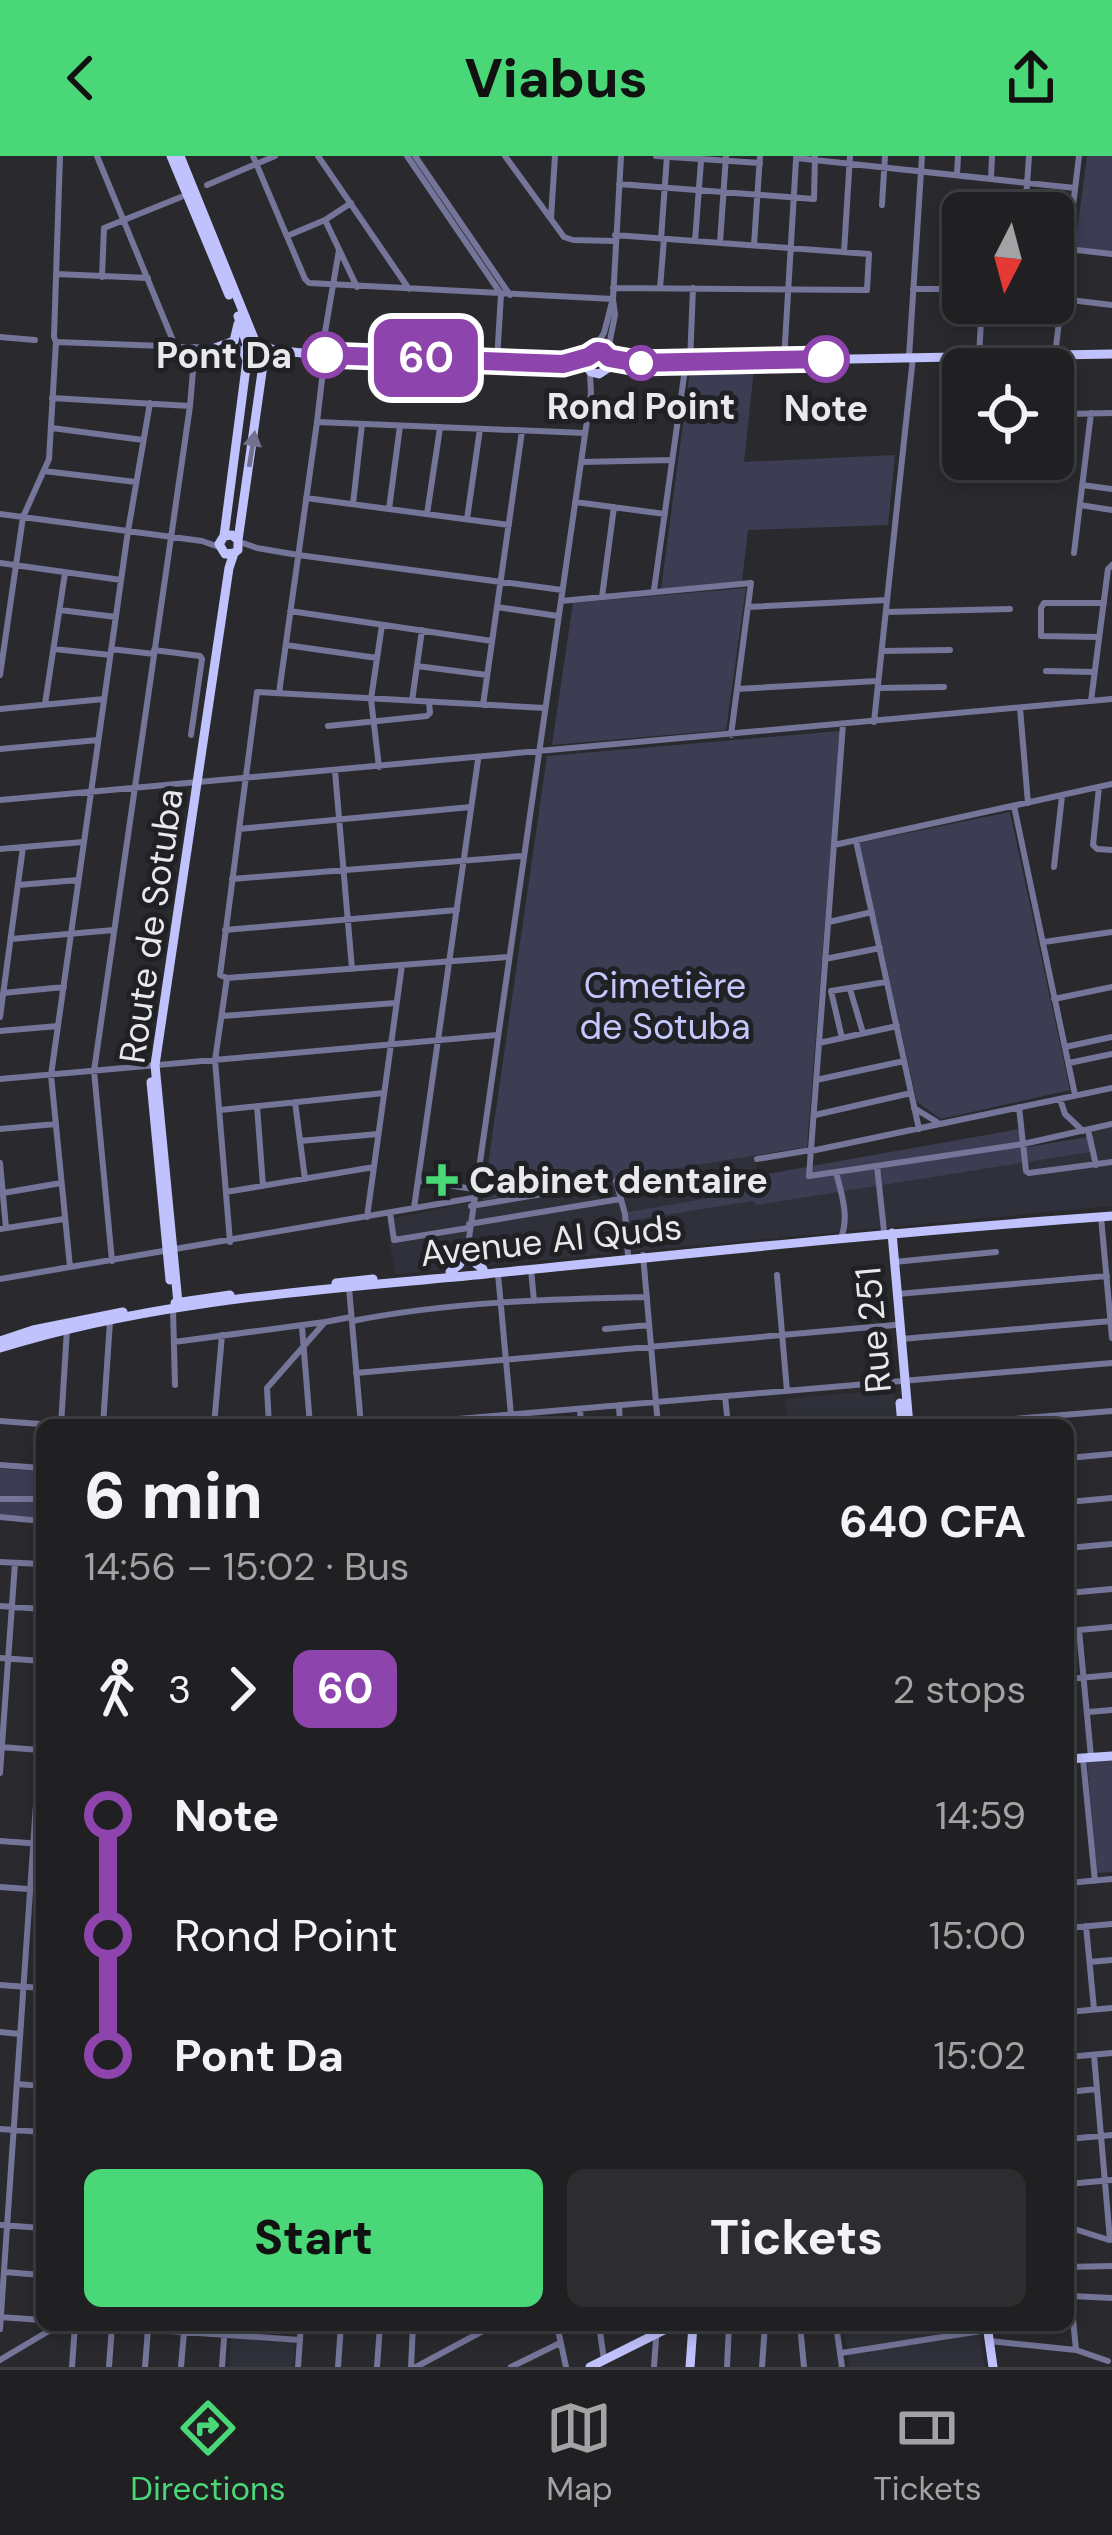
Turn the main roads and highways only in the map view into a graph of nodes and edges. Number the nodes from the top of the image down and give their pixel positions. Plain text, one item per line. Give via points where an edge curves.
1 (175, 156) edge
2 (184, 186) junction
3 (239, 319) junction
4 (214, 348) road end
5 (250, 349) junction
6 (302, 353) junction
7 (1112, 353) edge
8 (264, 357) junction
9 (589, 362) junction
10 (607, 363) junction
11 (228, 546) junction
12 (1108, 1215) edge
13 (888, 1232) junction
14 (643, 1256) junction
15 (483, 1269) junction
16 (458, 1273) junction
17 (176, 1306) junction
18 (110, 1317) junction
19 (0, 1345) edge
20 (902, 1382) junction
21 (905, 1419) edge
22 (1112, 1756) edge
23 (1074, 1759) edge
24 (654, 2331) edge
25 (693, 2331) edge
26 (988, 2332) edge
27 (590, 2367) edge
28 (690, 2367) edge
29 (993, 2367) edge

1 - 2 main road
2 - 3 main road
2 - 5 main road
3 - 4 main road via 234,341
3 - 5 main road
5 - 6 main road
5 - 8 main road via 266,350
5 - 8 main road via 256,363
5 - 11 main road
6 - 8 main road
6 - 9 main road
7 - 10 main road
11 -> 8 main road
9 - 10 main road
9 - 10 main road via 599,351
11 - 17 main road, Route de Sotuba via 152,1066
12 - 13 main road, Avenue Al Quds
13 - 14 main road, Avenue Al Quds
13 - 14 main road, Avenue Al Quds
13 - 20 main road, Rue 251
13 - 20 main road, Rue 251
14 - 15 main road, Avenue Al Quds
14 - 16 main road, Avenue Al Quds
15 - 16 main road, Avenue Al Quds
15 - 16 main road via 467,1251
16 - 17 main road, Avenue Al Quds
16 - 17 main road, Avenue Al Quds via 278,1288
17 - 18 main road, Avenue Al Quds
18 - 19 main road, Avenue Al Quds
18 - 19 main road, Avenue Al Quds via 33,1330
20 - 21 main road, Rue 251
22 - 23 main road
24 - 27 main road
25 - 28 main road
26 - 29 main road

